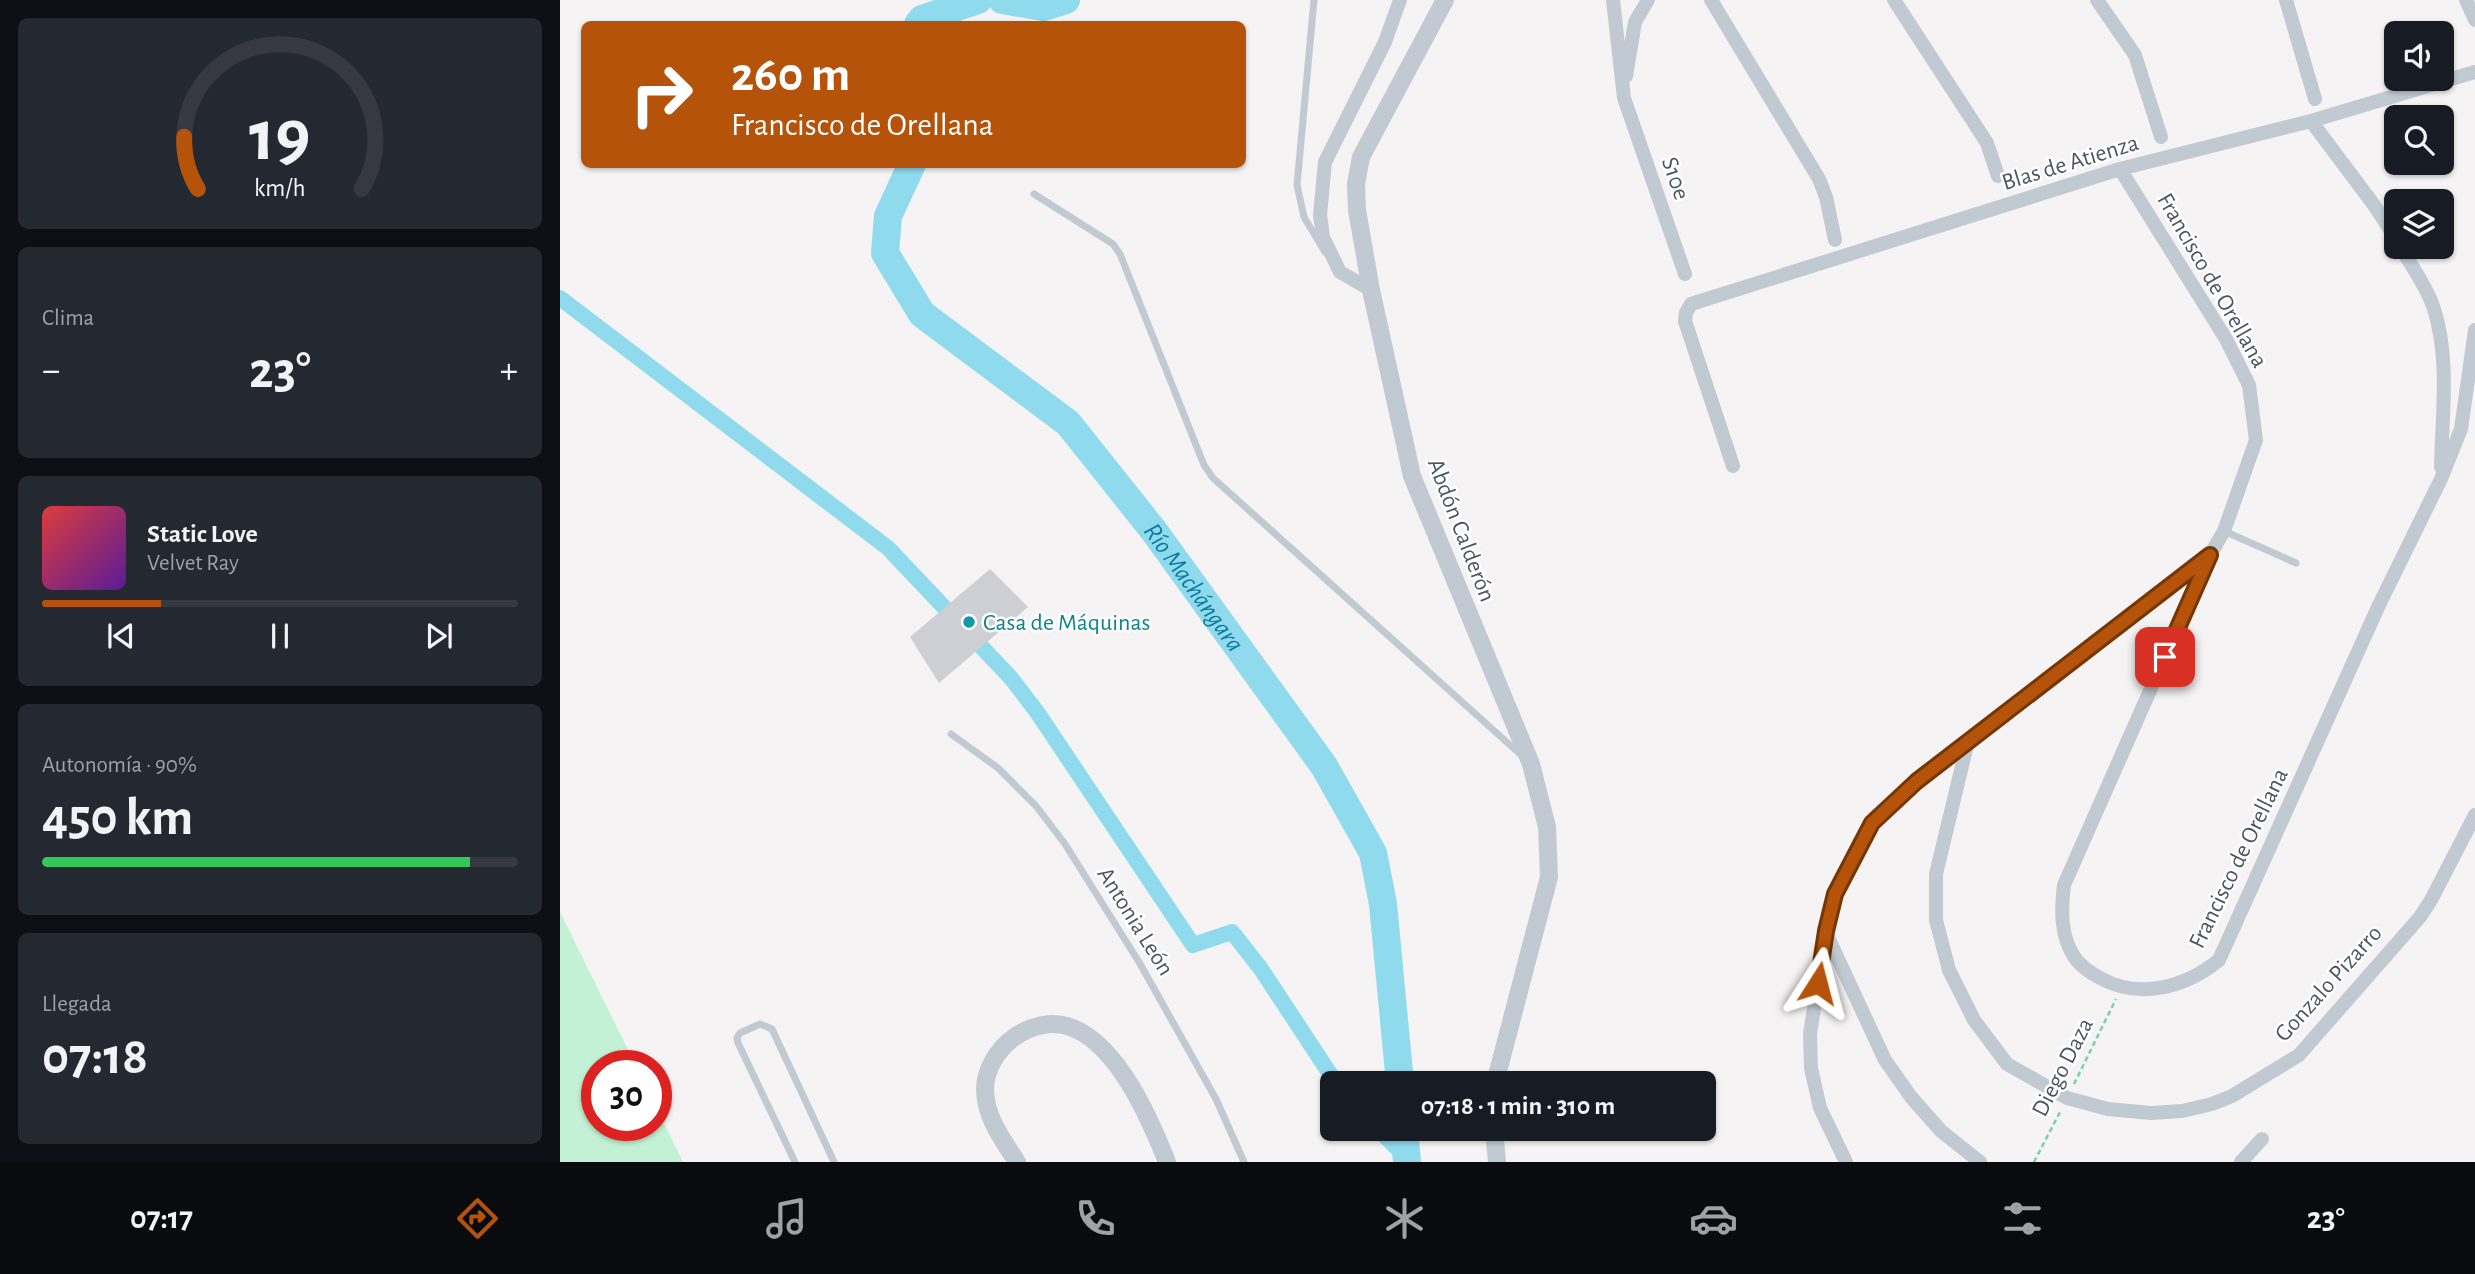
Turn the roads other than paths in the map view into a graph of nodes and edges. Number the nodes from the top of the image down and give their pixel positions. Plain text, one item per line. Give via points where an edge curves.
1 (1314, 0) edge
2 (1400, 0) edge
3 (1445, 0) edge
4 (1613, 0) edge
5 (1648, 0) edge
6 (1711, 0) edge
7 (1894, 0) edge
8 (2097, 0) edge
9 (2286, 0) edge
10 (2466, 0) edge
11 (2475, 20) edge
12 (2475, 72) edge
13 (1624, 98) junction
14 (2315, 99) dead end
15 (2311, 121) junction
16 (2161, 137) dead end
17 (2120, 169) junction
18 (1998, 176) dead end
19 (1034, 194) dead end
20 (2384, 220) edge
21 (1835, 240) dead end
22 (2407, 259) edge
23 (1333, 260) junction
24 (1685, 274) dead end
25 (1371, 290) junction
26 (2475, 330) edge
27 (1733, 466) dead end
28 (2441, 479) junction
29 (2224, 531) junction
30 (2210, 555) junction
31 (2296, 563) dead end
32 (951, 734) dead end
33 (1967, 744) junction
34 (1531, 764) junction
35 (2475, 815) edge
36 (1826, 931) junction
37 (1498, 1071) edge
38 (2262, 1139) dead end
39 (1495, 1141) edge
40 (795, 1162) edge
41 (835, 1162) edge
42 (1017, 1162) edge
43 (1167, 1162) edge
44 (1244, 1162) edge
45 (1497, 1162) edge
46 (1846, 1162) edge
47 (1980, 1162) edge
48 (2241, 1162) edge

1 - 23 lane via 1297,185 1304,217
2 - 23 street via 1385,41 1325,162 1320,215
3 - 25 street, Abdón Calderón via 1362,157 1357,210
4 - 13 street
5 - 13 street via 1634,22
6 - 21 street via 1819,179
7 - 18 street via 1987,144
8 - 16 street via 2135,55
9 - 14 street
10 - 11 street
12 - 15 street, Blas de Atienza
13 - 24 street, S10e
15 - 17 street, Blas de Atienza
15 - 20 street
17 - 27 street, Blas de Atienza via 1691,304 1685,321
17 - 29 street, Francisco de Orellana via 2226,338 2249,385 2256,440
19 - 34 lane via 1113,244 1120,254 1213,478
22 - 28 street via 2434,307 2440,334 2444,360
23 - 25 street via 1340,272
25 - 34 street, Abdón Calderón via 1412,476
26 - 28 street, Francisco de Orellana via 2461,429
28 - 30 street, Francisco de Orellana via 2379,605 2220,960 2202,974 2173,986 2152,990 2122,987 2089,972 2075,958 2061,912 2064,885
29 - 30 street, Francisco de Orellana
29 - 31 lane
30 - 33 street
32 - 44 lane, Antonia León via 998,768 1065,844 1165,1007 1216,1099
33 - 35 street, Gonzalo Pizarro via 1936,874 1936,920 1949,970 1974,1020 2007,1064 2067,1098 2108,1109 2151,1113 2212,1104 2299,1055 2420,916
33 - 36 street via 1917,781 1872,823 1835,894
34 - 37 street, Abdón Calderón via 1547,827 1549,877
36 - 46 street via 1810,1034 1811,1068 1820,1108
36 - 47 street via 1885,1060 1941,1131
38 - 48 street
39 - 45 street
40 - 41 lane via 738,1042 740,1033 760,1024 772,1029
42 - 43 street via 991,1120 985,1090 989,1065 1017,1035 1033,1026 1052,1024 1073,1028 1098,1045 1151,1120

